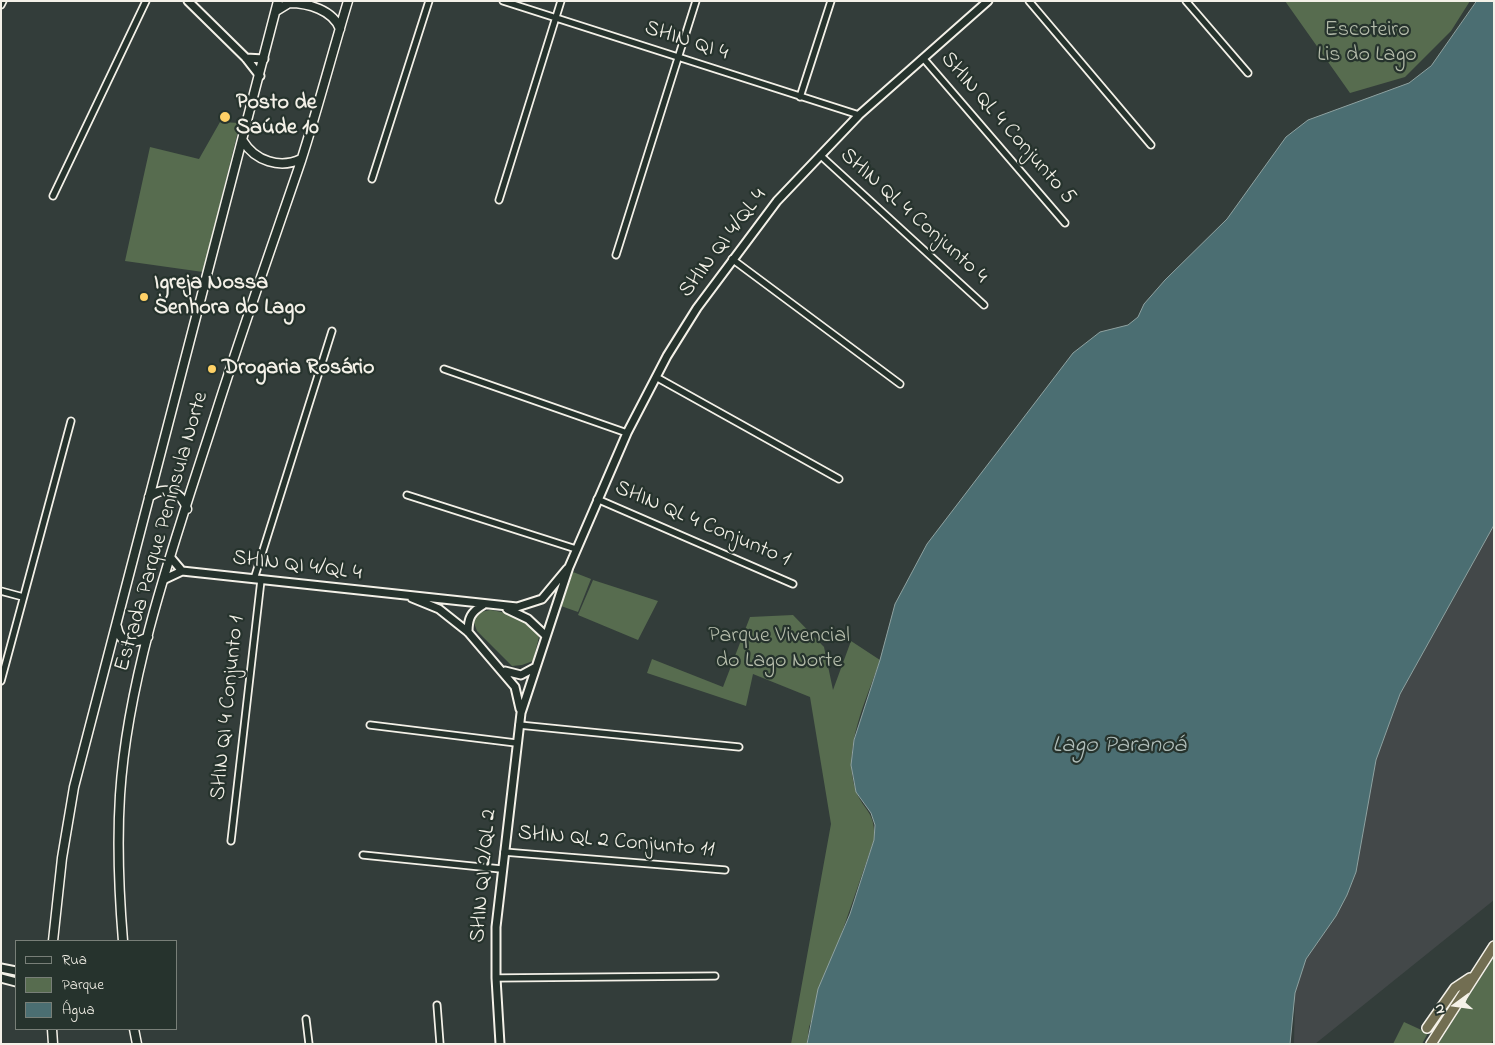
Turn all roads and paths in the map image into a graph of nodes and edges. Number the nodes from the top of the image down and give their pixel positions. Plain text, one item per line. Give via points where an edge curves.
1 (3, 1) edge
2 (146, 1) edge
3 (188, 1) edge
4 (278, 1) edge
5 (348, 1) edge
6 (429, 1) edge
7 (503, 1) edge
8 (561, 1) edge
9 (696, 1) edge
10 (831, 1) edge
11 (988, 1) edge
12 (1029, 1) edge
13 (1186, 1) edge
14 (1, 5) edge
15 (276, 10) junction
16 (556, 18) junction
17 (340, 28) junction
18 (246, 58) junction
19 (678, 58) junction
20 (923, 58) junction
21 (264, 59) junction
22 (1248, 73) dead end
23 (260, 76) junction
24 (800, 97) junction
25 (859, 115) junction
26 (243, 140) junction
27 (1151, 145) dead end
28 (820, 155) junction
29 (301, 159) junction
30 (372, 179) dead end
31 (53, 196) dead end
32 (499, 200) dead end
33 (1065, 223) dead end
34 (616, 255) dead end
35 (732, 260) junction
36 (984, 305) dead end
37 (332, 331) dead end
38 (444, 369) dead end
39 (656, 376) junction
40 (900, 384) dead end
41 (71, 421) dead end
42 (627, 433) junction
43 (839, 479) dead end
44 (407, 495) dead end
45 (149, 497) junction
46 (597, 499) junction
47 (187, 509) junction
48 (576, 549) junction
49 (171, 558) junction
50 (569, 567) junction
51 (182, 571) junction
52 (165, 579) junction
53 (257, 580) junction
54 (793, 584) dead end
55 (1, 591) edge
56 (23, 597) junction
57 (409, 597) junction
58 (484, 605) junction
59 (502, 607) junction
60 (117, 625) junction
61 (468, 632) junction
62 (545, 636) junction
63 (148, 637) junction
64 (535, 668) junction
65 (501, 669) junction
66 (1, 681) edge
67 (520, 713) junction
68 (370, 725) dead end
69 (519, 725) junction
70 (516, 743) junction
71 (738, 747) dead end
72 (231, 841) dead end
73 (504, 852) junction
74 (363, 855) dead end
75 (502, 870) junction
76 (725, 870) dead end
77 (53, 940) edge
78 (123, 940) edge
79 (1494, 946) edge
80 (1, 968) edge
81 (15, 971) edge
82 (1474, 975) junction
83 (715, 976) dead end
84 (1, 978) edge
85 (496, 978) junction
86 (15, 982) edge
87 (437, 1005) dead end
88 (306, 1020) dead end
89 (1427, 1028) dead end
90 (52, 1030) edge
91 (134, 1030) edge
92 (53, 1044) edge
93 (137, 1044) edge
94 (309, 1044) edge
95 (440, 1044) edge
96 (500, 1044) edge
97 (1431, 1044) edge

1 - 14 street
2 - 31 street
3 - 18 street
4 - 15 main road, Estrada Parque Península Norte
5 - 17 main road, Estrada Parque Península Norte
6 - 30 street
7 - 16 street, SHIN QI 4
8 - 16 street
9 - 19 street
10 - 24 street
11 - 20 street, SHIN QI 4/QL 4
12 - 27 street
13 - 22 street
15 - 17 main road via 289,3 309,6 332,15
15 - 21 main road, Estrada Parque Península Norte
16 - 19 street, SHIN QI 4
16 - 32 street
17 - 29 main road, Estrada Parque Península Norte
18 - 21 street
18 - 23 street
19 - 24 street, SHIN QI 4
19 - 34 street
20 - 25 street, SHIN QI 4/QL 4
20 - 33 street, SHIN QL 4 Conjunto 5
21 - 23 main road, Estrada Parque Península Norte
23 - 26 main road, Estrada Parque Península Norte
24 - 25 street, SHIN QI 4
25 - 28 street, SHIN QI 4/QL 4
26 - 29 main road via 254,154 271,162 284,165
26 - 45 main road, Estrada Parque Península Norte
28 - 35 street, SHIN QI 4/QL 4 via 777,201
28 - 36 street, SHIN QL 4 Conjunto 4
29 - 47 main road, Estrada Parque Península Norte via 252,300
35 - 39 street, SHIN QI 4/QL 4 via 697,308
35 - 40 street
37 - 53 street, SHIN QI 4 Conjunto 1
38 - 42 street
39 - 42 street, SHIN QI 4/QL 4
39 - 43 street
41 - 56 street
42 - 46 street, SHIN QI 4/QL 4
44 - 48 street
45 - 47 main road via 163,490 172,491 179,495
45 - 60 main road, Estrada Parque Península Norte
46 - 48 street, SHIN QI 4/QL 4
46 - 54 street, SHIN QL 4 Conjunto 1
47 - 49 main road, Estrada Parque Península Norte
48 - 50 street, SHIN QI 4/QL 4
49 - 51 street
49 - 52 main road, Estrada Parque Península Norte
50 - 59 street, SHIN QI 4/QL 4 via 542,599 525,606
50 - 62 street, SHIN QI 4/QL 4
51 - 52 street
51 - 53 street, SHIN QI 4/QL 4
52 - 63 main road, Estrada Parque Península Norte
53 - 57 street, SHIN QI 4/QL 4
53 - 72 street, SHIN QI 4 Conjunto 1
55 - 56 street
56 - 66 street
57 - 58 street, SHIN QI 4/QL 4 via 437,597
57 - 61 street, SHIN QI 4/QL 4 via 440,608
58 - 59 street, SHIN QI 4/QL 4
58 - 61 street via 469,618
59 - 62 street via 528,619
60 - 63 main road via 118,632 128,642
60 - 77 main road, Estrada Parque Península Norte via 74,787
61 - 65 street, SHIN QI 4/QL 4
62 - 64 street, SHIN QI 4/QL 4
63 - 78 main road, Estrada Parque Península Norte via 132,705 120,794 119,896
64 - 65 street via 526,674 516,675
64 - 67 street, SHIN QI 2/QL 2
65 - 67 street, SHIN QI 2/QL 2 via 517,692
67 - 69 street, SHIN QI 2/QL 2
68 - 70 street
69 - 70 street, SHIN QI 2/QL 2
69 - 71 street
70 - 73 street, SHIN QI 2/QL 2
73 - 75 street, SHIN QI 2/QL 2
73 - 76 street, SHIN QL 2 Conjunto 11
74 - 75 street
75 - 85 street, SHIN QI 2/QL 2 via 496,927
79 - 82 highway
80 - 81 street
82 - 89 highway via 1455,988
82 - 97 highway
83 - 85 street
84 - 86 street
85 - 96 street, SHIN QI 2/QL 2
87 - 95 street
88 - 94 street
90 - 92 main road
91 - 93 main road

